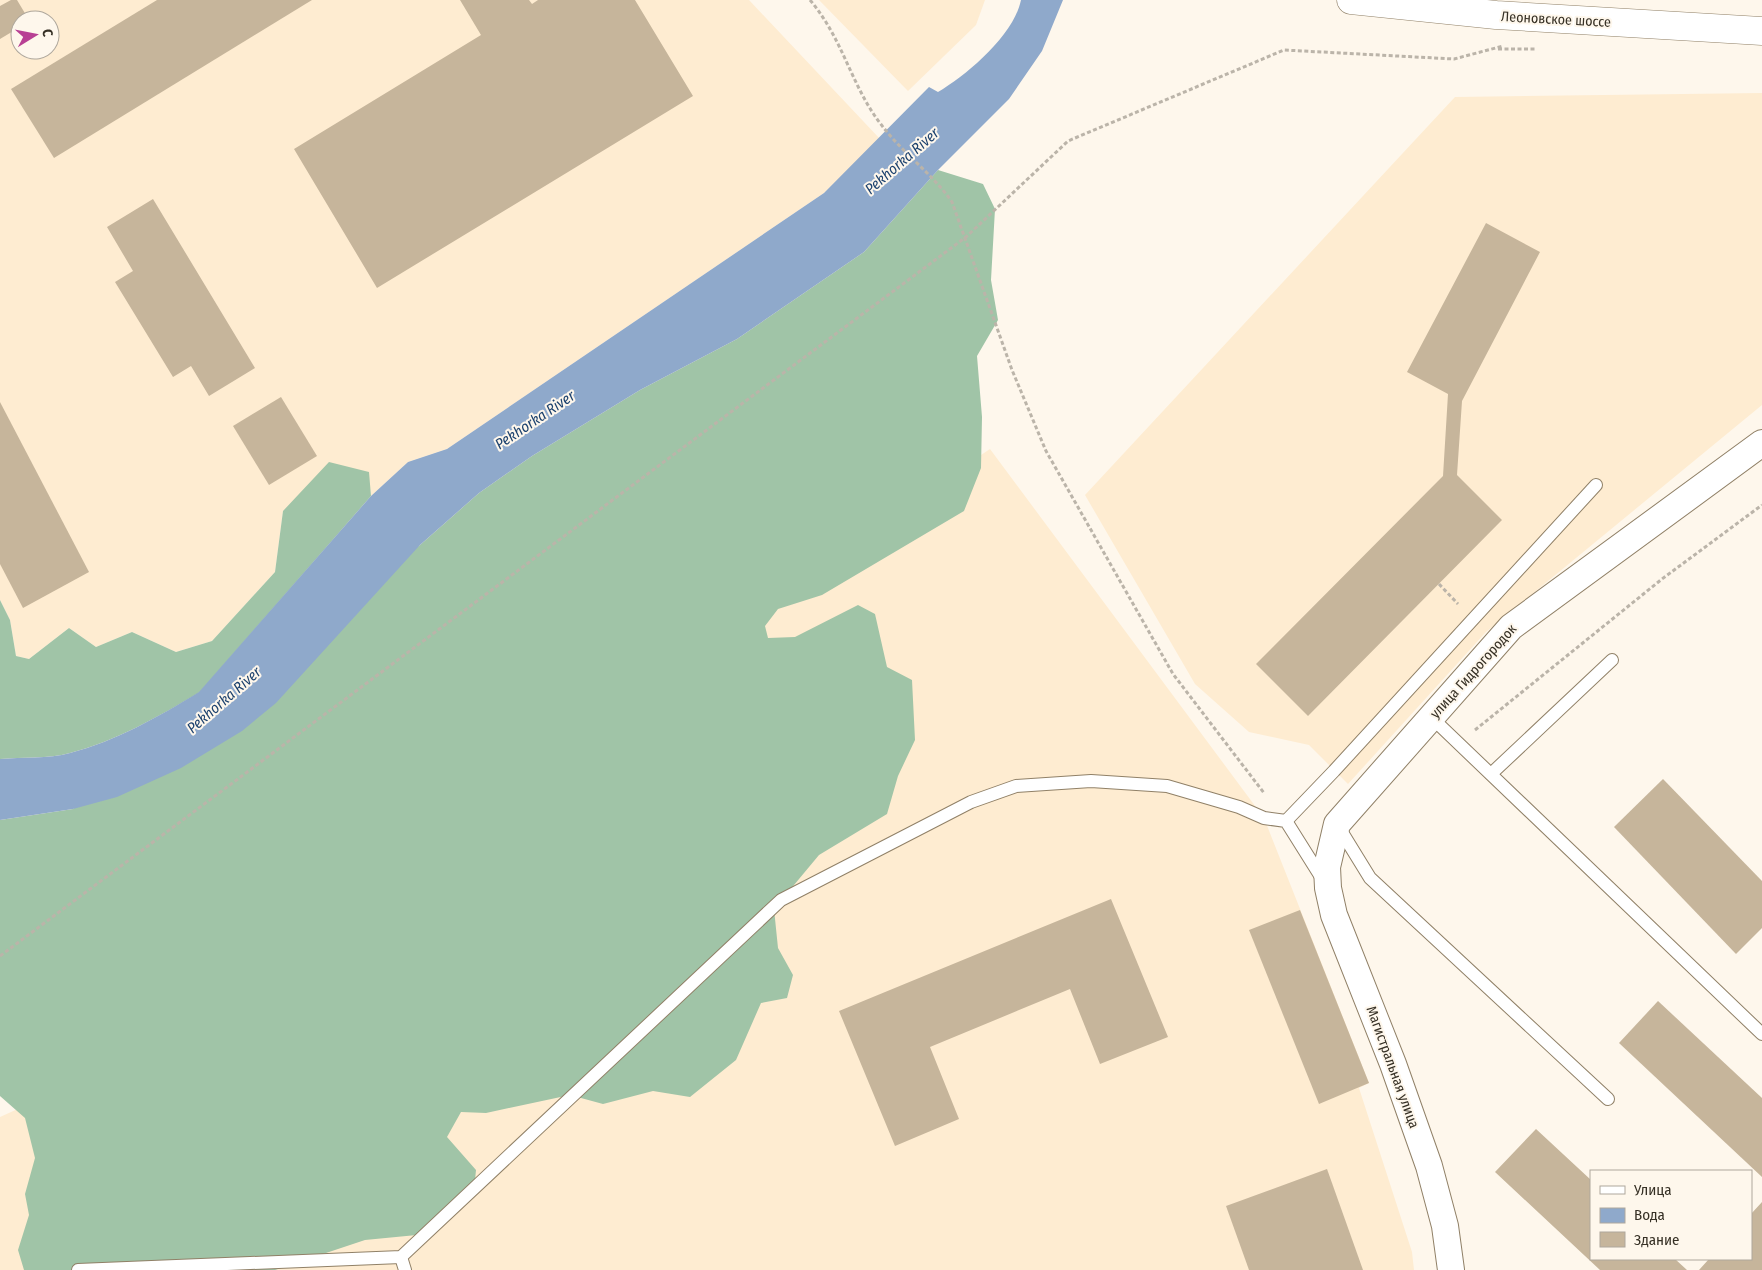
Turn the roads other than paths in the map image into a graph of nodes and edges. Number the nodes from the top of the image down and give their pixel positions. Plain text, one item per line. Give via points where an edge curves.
1 (1351, 0) edge
2 (1762, 31) edge
3 (1762, 443) edge
4 (1596, 485) dead end
5 (1612, 660) dead end
6 (1431, 717) junction
7 (1491, 774) junction
8 (1286, 822) junction
9 (1337, 824) junction
10 (1327, 878) junction
11 (1762, 1034) edge
12 (1608, 1099) dead end
13 (401, 1257) junction
14 (78, 1270) edge
15 (405, 1270) edge
16 (1451, 1270) edge

1 - 2 main road, Леоновское шоссе via 1496,15
3 - 6 street, улица Гидрогородок via 1510,628
4 - 8 lane
5 - 7 lane
6 - 7 lane
6 - 9 street, улица Гидрогородок
7 - 11 lane
8 - 10 lane
8 - 13 lane via 1264,818 1239,807 1167,786 1091,781 1016,786 971,802 781,900
9 - 10 street, улица Гидрогородок
9 - 12 lane via 1370,878
10 - 16 street, Магистральная улица via 1334,915 1429,1166 1445,1226
13 - 14 lane
13 - 15 lane

